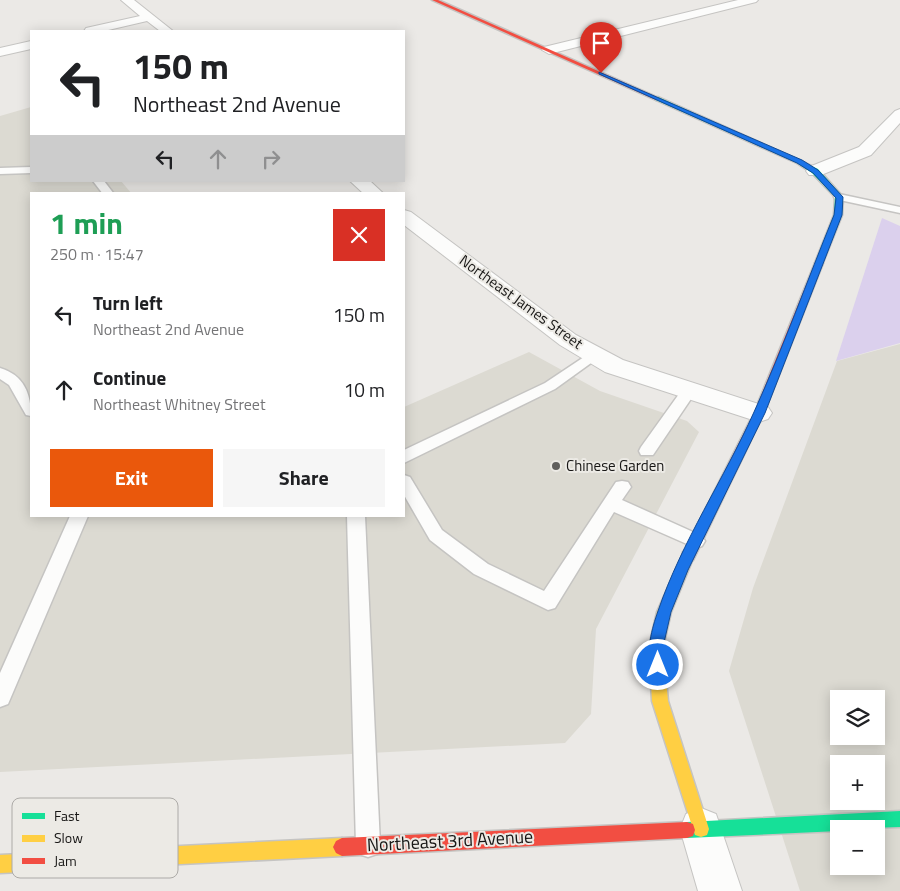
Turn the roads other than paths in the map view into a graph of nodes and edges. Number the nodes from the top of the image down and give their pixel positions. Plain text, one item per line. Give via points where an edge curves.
1 (127, 0) edge
2 (434, 0) edge
3 (752, 0) edge
4 (149, 17) junction
5 (94, 30) edge
6 (166, 30) edge
7 (30, 45) edge
8 (549, 50) junction
9 (0, 52) edge
10 (900, 114) edge
11 (30, 170) edge
12 (0, 171) edge
13 (815, 171) junction
14 (99, 182) edge
15 (359, 182) edge
16 (107, 192) edge
17 (372, 192) edge
18 (839, 197) junction
19 (900, 210) edge
20 (405, 217) edge
21 (593, 354) junction
22 (0, 373) edge
23 (689, 390) junction
24 (30, 409) edge
25 (759, 413) junction
26 (647, 451) dead end
27 (405, 457) edge
28 (405, 483) edge
29 (622, 487) dead end
30 (611, 503) junction
31 (79, 517) edge
32 (356, 517) edge
33 (696, 541) junction
34 (0, 697) edge
35 (900, 819) edge
36 (701, 829) junction
37 (368, 845) junction
38 (178, 855) edge
39 (720, 891) edge

1 - 4 street
2 - 8 street
3 - 8 street
4 - 5 street
4 - 6 street
7 - 9 street
8 - 13 street
10 - 13 street via 865,150
11 - 12 lane
13 - 18 street
14 - 16 lane
15 - 17 street
18 - 19 lane
18 - 25 street via 838,215
20 - 21 street, Northeast James Street via 568,340
21 - 23 street, Northeast James Street via 614,366
21 - 27 lane via 550,386
22 - 24 lane via 15,382
23 - 25 street, Northeast James Street
23 - 26 lane
25 - 33 street
28 - 30 lane via 436,535 481,569 548,602
29 - 30 lane
30 - 33 lane
31 - 34 lane
32 - 37 lane
33 - 36 street via 664,612 656,647 660,701
35 - 36 street, Northeast 3rd Avenue
36 - 37 street, Northeast 3rd Avenue
36 - 39 street
37 - 38 street, Northeast 3rd Avenue

